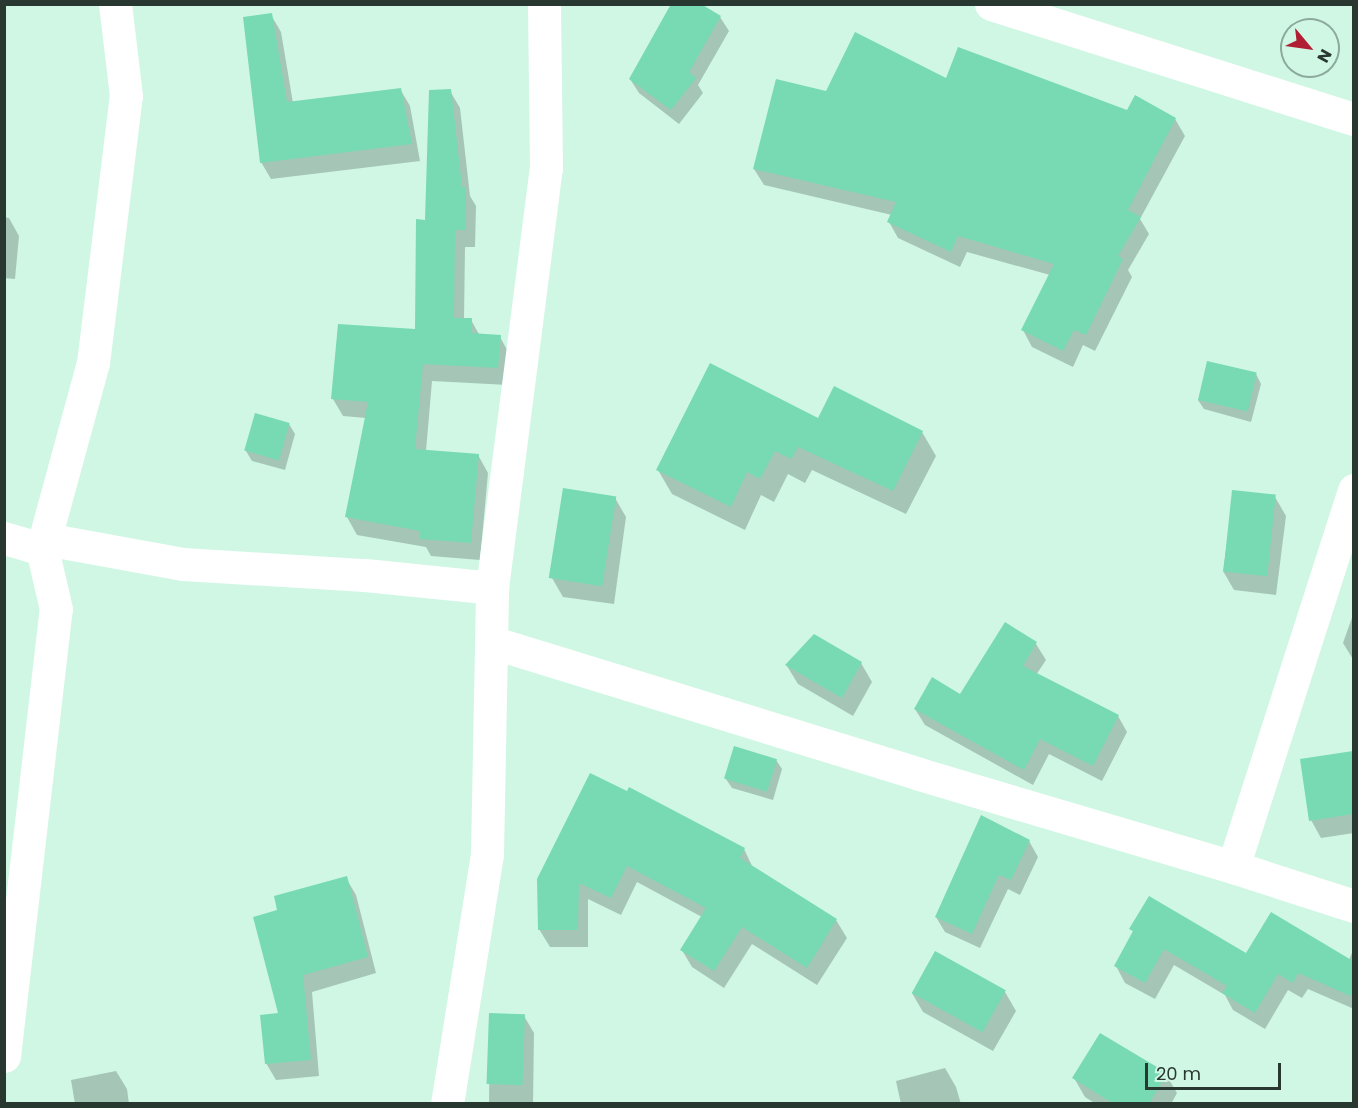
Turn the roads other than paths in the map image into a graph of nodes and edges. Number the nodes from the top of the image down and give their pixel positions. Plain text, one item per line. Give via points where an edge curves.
1 (116, 4) edge
2 (544, 4) edge
3 (991, 4) edge
4 (1353, 118) edge
5 (1353, 490) edge
6 (4, 538) edge
7 (42, 549) junction
8 (492, 588) junction
9 (492, 642) junction
10 (1233, 867) junction
11 (1353, 906) edge
12 (4, 1056) edge
13 (447, 1104) edge

1 - 7 street via 126,96 93,363
2 - 8 street via 546,169
3 - 4 street
5 - 10 street
6 - 7 street
7 - 8 street via 51,540 183,564 365,575
7 - 12 street via 56,609
8 - 9 street
9 - 10 street
9 - 13 street via 487,854
10 - 11 street

